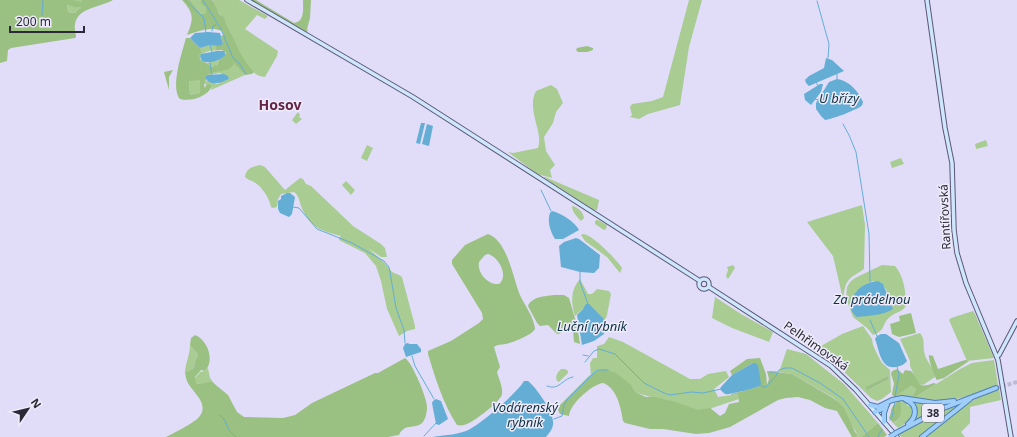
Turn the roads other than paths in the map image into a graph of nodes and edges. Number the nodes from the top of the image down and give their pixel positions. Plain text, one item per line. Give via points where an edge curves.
1 (247, 0) edge
2 (927, 0) edge
3 (700, 282) junction
4 (709, 287) junction
5 (1017, 321) edge
6 (997, 356) junction
7 (996, 388) tunnel mouth
8 (984, 392) junction
9 (899, 399) junction
10 (893, 400) junction
11 (962, 400) junction
12 (870, 405) junction
13 (887, 405) junction
14 (878, 407) junction
15 (875, 412) junction
16 (884, 422) junction
17 (905, 427) junction
18 (897, 435) edge
19 (890, 437) edge
20 (922, 437) edge
21 (1011, 437) edge

1 - 3 main road via 413,97
2 - 6 main road, Rantířovská via 952,163 957,253 962,273
3 - 4 main road via 702,289
3 - 4 main road via 707,280 710,283
4 - 12 main road, Pelhřimovská via 826,362
5 - 6 main road
6 - 21 main road, Rantířovská
7 - 8 main road, 38
8 - 11 main road, 38
8 - 20 main road via 963,404
9 - 10 main road
9 - 11 main road via 939,403
9 - 17 main road via 909,401 915,409 913,418
10 - 13 main road
10 - 14 main road
11 - 17 main road, 38
12 - 14 main road
12 - 15 main road, Pelhřimovská
13 - 15 main road
13 - 16 main road
14 - 15 main road
15 - 16 main road, Pelhřimovská
16 - 18 main road, Pelhřimovská
17 - 18 main road, 38
18 - 19 main road, 38, bridge

